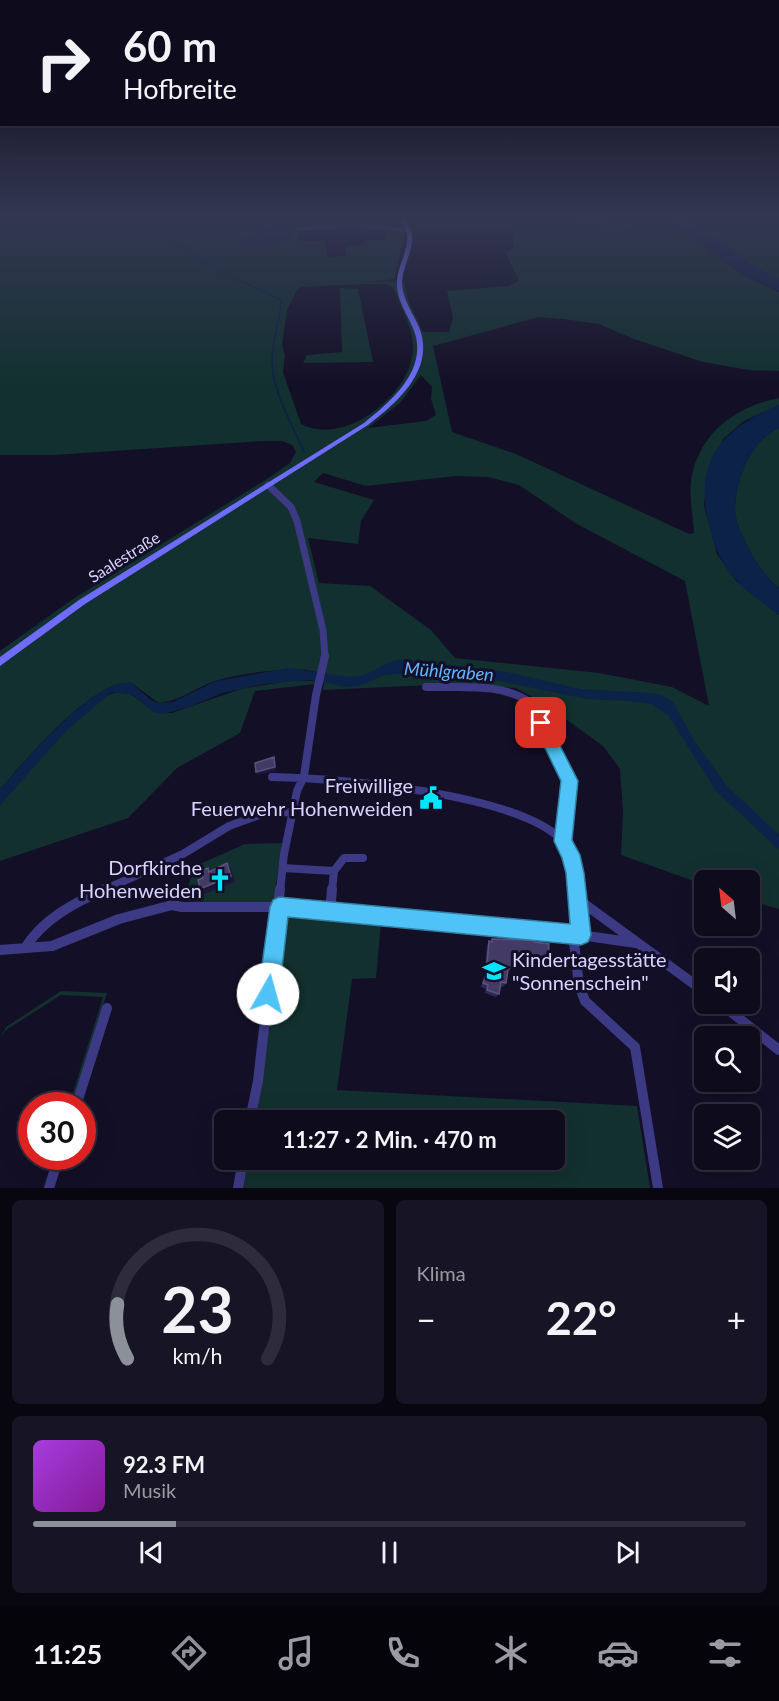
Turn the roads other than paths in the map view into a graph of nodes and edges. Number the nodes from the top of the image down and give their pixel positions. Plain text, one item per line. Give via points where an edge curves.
1 (402, 274) edge
2 (268, 485) junction
3 (0, 662) edge
4 (426, 687) dead end
5 (303, 776) junction
6 (272, 777) dead end
7 (291, 812) junction
8 (563, 841) junction
9 (363, 858) dead end
10 (283, 868) junction
11 (333, 871) junction
12 (579, 900) junction
13 (279, 907) junction
14 (330, 913) junction
15 (577, 934) junction
16 (636, 943) junction
17 (25, 948) junction
18 (0, 950) edge
19 (694, 984) edge
20 (106, 1008) dead end
21 (734, 1014) edge
22 (779, 1050) edge
23 (80, 1092) edge
24 (252, 1110) edge
25 (55, 1170) edge
26 (241, 1170) edge
27 (49, 1188) edge
28 (238, 1188) edge
29 (658, 1188) edge

1 - 2 street, Saalestraße via 402,296 420,343 412,379 383,412
2 - 3 street, Saalestraße via 82,602
2 - 5 street via 291,507 297,521 323,630 324,667
4 - 8 street via 514,694 531,703 570,781
5 - 6 street
5 - 7 street
5 - 8 street via 465,800 521,816
7 - 10 street
7 - 17 street via 265,813 229,826 183,854 99,892 48,920
8 - 12 street via 571,855
9 - 11 street via 344,858
10 - 11 street
10 - 13 street
11 - 14 street
12 - 15 street
12 - 16 street
13 - 14 street
13 - 17 street via 172,904 118,919 52,946
13 - 24 street
14 - 15 street
15 - 16 street
15 - 29 street via 579,985 585,1001 635,1047
16 - 19 street
17 - 18 street
20 - 23 street
21 - 22 street
25 - 27 street
26 - 28 street

